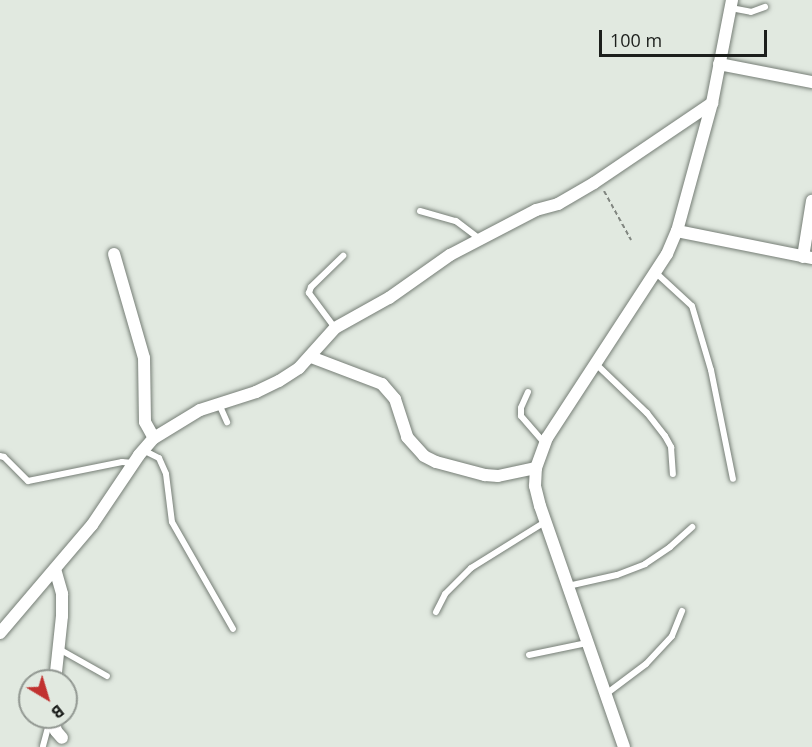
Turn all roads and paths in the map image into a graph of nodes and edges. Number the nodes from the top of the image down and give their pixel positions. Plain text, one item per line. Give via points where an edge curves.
1 (731, 4) edge
2 (765, 6) dead end
3 (719, 64) junction
4 (812, 82) edge
5 (712, 103) junction
6 (598, 181) junction
7 (812, 201) edge
8 (420, 211) dead end
9 (677, 231) junction
10 (481, 239) junction
11 (631, 240) dead end
12 (114, 254) dead end
13 (343, 256) dead end
14 (807, 257) edge
15 (655, 272) junction
16 (334, 328) junction
17 (311, 357) junction
18 (596, 363) junction
19 (528, 392) dead end
20 (219, 404) junction
21 (227, 422) dead end
22 (154, 438) junction
23 (545, 442) junction
24 (143, 450) junction
25 (0, 456) edge
26 (133, 463) junction
27 (536, 468) junction
28 (674, 474) dead end
29 (733, 479) dead end
30 (545, 522) junction
31 (692, 527) dead end
32 (55, 569) junction
33 (568, 586) junction
34 (682, 611) dead end
35 (436, 612) dead end
36 (233, 629) dead end
37 (0, 633) edge
38 (588, 643) junction
39 (58, 648) junction
40 (529, 655) dead end
41 (57, 669) edge
42 (107, 676) dead end
43 (606, 694) junction
44 (48, 729) edge
45 (55, 729) edge
46 (62, 738) dead end
47 (43, 746) edge
48 (624, 747) edge

1 - 2 lane via 751,12
1 - 3 street
3 - 4 street
3 - 5 street
5 - 6 street
5 - 9 street
6 - 10 street
6 - 11 path
7 - 14 street
8 - 10 lane via 456,221
9 - 14 street
9 - 15 street
10 - 16 street
12 - 22 street via 144,358 145,422
13 - 16 lane via 309,293
15 - 18 street
15 - 29 lane via 692,306 711,370
16 - 17 street
17 - 20 street via 268,387
17 - 27 street via 382,384 395,399 407,437 424,456 436,462 498,476
18 - 23 street
18 - 28 lane via 647,413 664,436 671,447
19 - 23 lane via 520,416
20 - 21 lane
20 - 22 street via 190,415
22 - 24 street
23 - 27 street
24 - 26 street
24 - 36 lane via 159,458 166,474 172,522
25 - 26 lane via 28,481
26 - 32 street via 92,525
27 - 30 street via 535,486
30 - 33 street
30 - 35 lane via 471,568 445,594
31 - 33 lane via 645,564
32 - 37 street
32 - 39 street via 62,594
33 - 38 street
34 - 43 lane via 672,636 646,664
38 - 40 lane
38 - 43 street
39 - 41 street
39 - 42 lane
43 - 48 street
44 - 47 lane
45 - 46 street

